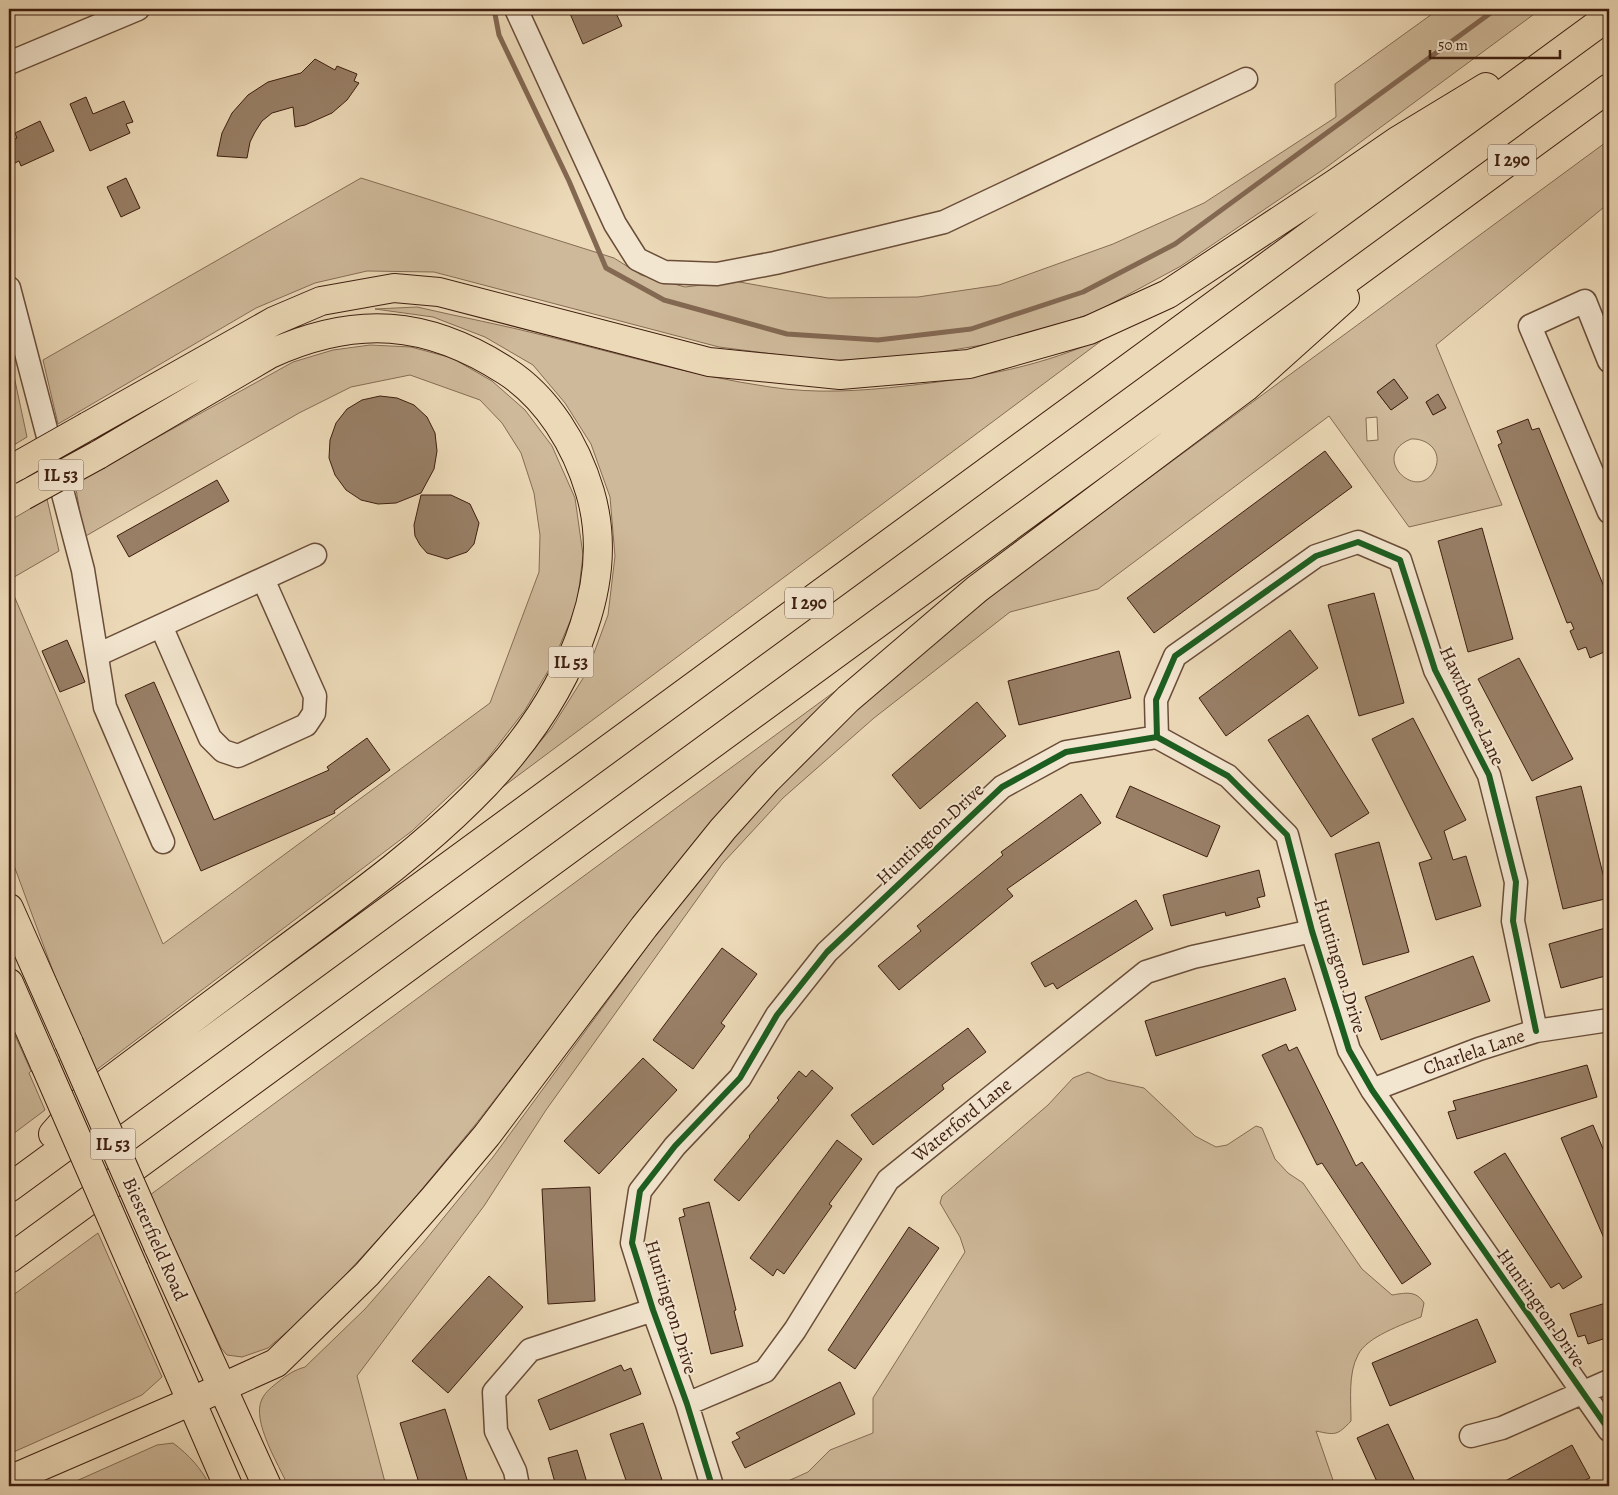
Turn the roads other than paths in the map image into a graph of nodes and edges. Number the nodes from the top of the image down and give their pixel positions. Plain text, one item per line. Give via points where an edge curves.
1 (138, 9) edge
2 (516, 9) edge
3 (1609, 12) edge
4 (1609, 16) edge
5 (9, 63) edge
6 (1246, 79) dead end
7 (1609, 88) edge
8 (1415, 232) junction
9 (9, 288) edge
10 (1609, 361) edge
11 (14, 467) edge
12 (16, 500) edge
13 (1609, 512) edge
14 (315, 554) dead end
15 (263, 579) junction
16 (161, 626) junction
17 (97, 655) junction
18 (1157, 737) junction
19 (163, 842) dead end
20 (9, 908) edge
21 (1312, 931) junction
22 (9, 983) edge
23 (1609, 1020) edge
24 (1536, 1031) junction
25 (1372, 1090) junction
26 (9, 1186) edge
27 (9, 1259) edge
28 (653, 1310) junction
29 (1609, 1381) edge
30 (221, 1387) junction
31 (1582, 1393) junction
32 (192, 1402) junction
33 (687, 1404) junction
34 (1609, 1430) edge
35 (1470, 1436) dead end
36 (9, 1480) edge
37 (228, 1486) edge
38 (266, 1486) edge
39 (518, 1486) edge
40 (712, 1486) edge

1 - 5 street
2 - 6 street via 615,224 636,259 664,272 717,274 944,222
3 - 11 main road, bridge via 1397,140 1168,294 1089,330 969,364 840,375 709,362 439,292 394,288 321,301 274,321
4 - 26 main road, I 290
7 - 8 main road, I 290
8 - 27 main road, I 290 via 1286,323
8 - 30 main road via 1246,387 977,589 848,699 723,829 487,1135 367,1274 276,1363
9 - 17 street via 82,570
10 - 13 street via 1585,301 1530,326
12 - 26 main road, IL 53, bridge via 270,354 299,341 333,331 377,327 408,330 445,339 478,353 514,376 542,403 565,434 583,468 595,510 599,560 590,609 574,656 558,688 518,746 457,814 336,912 80,1103
14 - 15 street
15 - 16 street
15 - 16 street via 315,696 314,713 306,725 238,756 223,752 210,738
16 - 17 street
17 - 19 street via 105,707
18 - 21 street, Huntington Drive via 1228,776 1287,835
18 - 24 street, Hawthorne Lane via 1156,700 1175,656 1316,556 1358,542 1400,560 1435,670 1490,775 1516,882 1513,921
18 - 28 street, Huntington Drive via 1066,752 1002,787 827,952 777,1015 740,1078 675,1146 640,1191 632,1243
20 - 30 main road, Biesterfield Road / IL 53, bridge
21 - 25 street, Huntington Drive via 1349,1050
21 - 33 street, Waterford Lane via 1193,957 1146,972 888,1180 795,1330 765,1371
22 - 32 main road, Biesterfield Road, bridge
23 - 24 street, Charlela Lane
24 - 25 street, Charlela Lane
25 - 31 street, Huntington Drive
28 - 33 street, Huntington Drive
28 - 39 street via 530,1350 494,1392 496,1431 515,1471
29 - 31 street
30 - 32 main road
30 - 38 main road, Biesterfield Road / IL 53
31 - 34 street, Huntington Drive
31 - 35 street via 1502,1428
32 - 36 main road
32 - 37 main road, Biesterfield Road
33 - 40 street, Huntington Drive

